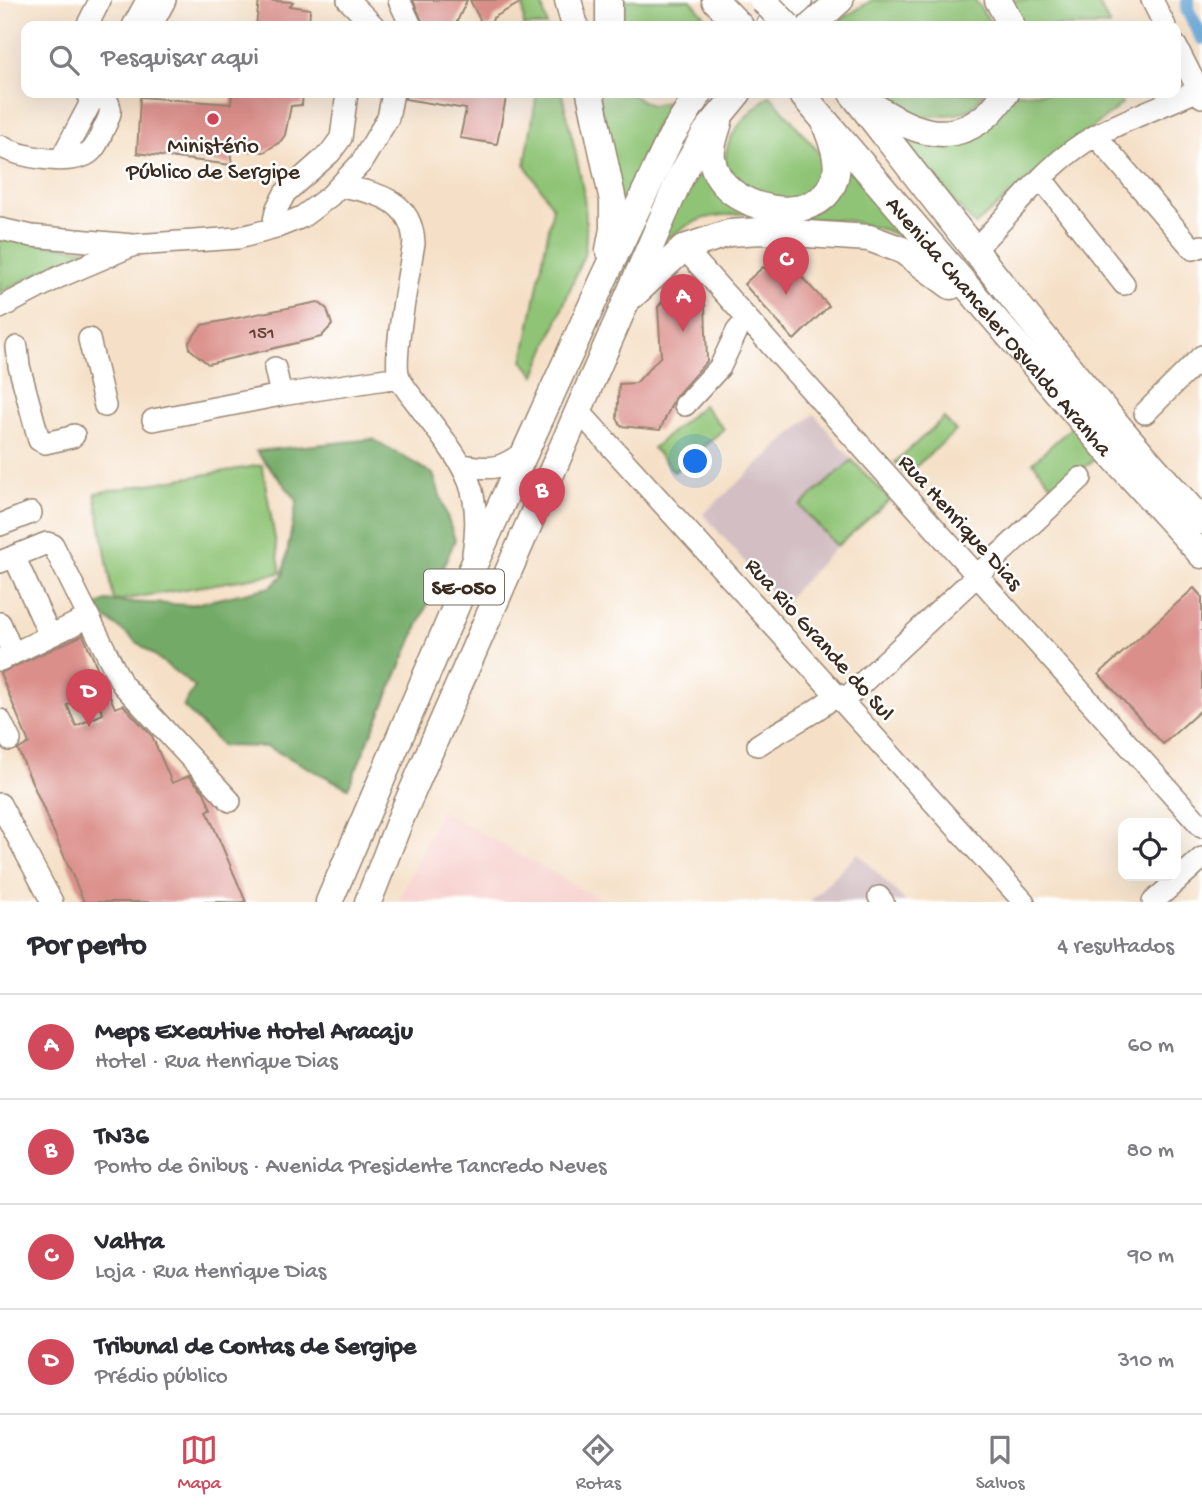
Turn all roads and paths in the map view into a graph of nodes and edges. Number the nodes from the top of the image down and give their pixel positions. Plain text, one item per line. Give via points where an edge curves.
1 (100, 0) edge
2 (149, 0) edge
3 (164, 0) edge
4 (348, 0) edge
5 (399, 0) edge
6 (568, 0) edge
7 (609, 0) edge
8 (763, 0) edge
9 (800, 0) edge
10 (998, 0) edge
11 (1152, 0) edge
12 (842, 1) edge
13 (90, 21) edge
14 (136, 21) edge
15 (154, 21) edge
16 (369, 21) edge
17 (409, 21) edge
18 (574, 21) edge
19 (609, 21) edge
20 (775, 21) edge
21 (783, 21) edge
22 (817, 21) edge
23 (1009, 21) edge
24 (1162, 21) edge
25 (1181, 56) edge
26 (1200, 93) edge
27 (90, 98) edge
28 (106, 98) edge
29 (346, 98) edge
30 (392, 98) edge
31 (591, 98) edge
32 (696, 98) edge
33 (805, 98) edge
34 (857, 98) edge
35 (861, 98) edge
36 (1002, 98) edge
37 (730, 101) edge
38 (823, 118) junction
39 (1096, 136) junction
40 (0, 146) edge
41 (61, 159) junction
42 (1041, 178) junction
43 (341, 186) junction
44 (0, 229) edge
45 (272, 229) junction
46 (134, 245) junction
47 (684, 248) junction
48 (1197, 248) edge
49 (974, 250) junction
50 (605, 276) junction
51 (1124, 284) dead end
52 (624, 304) junction
53 (0, 308) edge
54 (988, 312) junction
55 (747, 320) junction
56 (89, 339) dead end
57 (17, 347) dead end
58 (1202, 356) edge
59 (275, 368) dead end
60 (399, 377) junction
61 (281, 396) junction
62 (685, 405) dead end
63 (105, 406) dead end
64 (577, 409) junction
65 (1145, 413) dead end
66 (153, 420) dead end
67 (74, 435) dead end
68 (528, 450) junction
69 (463, 465) junction
70 (1081, 478) dead end
71 (31, 513) dead end
72 (1202, 521) edge
73 (0, 525) edge
74 (1202, 555) edge
75 (7, 559) edge
76 (471, 571) junction
77 (977, 577) junction
78 (89, 617) junction
79 (0, 623) edge
80 (50, 636) junction
81 (6, 657) edge
82 (840, 697) junction
83 (0, 720) edge
84 (10, 740) dead end
85 (758, 745) dead end
86 (230, 801) dead end
87 (0, 804) edge
88 (1202, 827) edge
89 (1202, 858) edge
90 (329, 899) edge
91 (52, 902) edge
92 (368, 902) edge
93 (1024, 902) edge
94 (1153, 902) edge

1 - 13 street
2 - 14 street
3 - 15 street
4 - 16 street
5 - 17 street
6 - 18 main road
7 - 19 main road
8 - 21 main road, bridge
9 - 20 main road
10 - 23 main road
11 - 24 street
12 - 22 main road
25 - 26 street
26 - 39 street
27 - 41 street
28 - 41 street via 111,107 109,118 94,149 85,156
29 - 45 street via 341,138 285,193
30 - 43 street via 380,135
31 - 50 main road via 613,201
32 - 50 main road, SE-050 via 671,137
33 - 38 main road, Avenida Chanceler Osvaldo Aranha
34 - 49 main road, Avenida Chanceler Osvaldo Aranha
35 - 36 main road via 905,126 926,133 952,132 973,124
37 - 38 main road via 711,155 713,168 736,194 774,210 810,206 831,186 835,158
37 - 52 main road, SE-050 via 691,157
38 - 54 main road, Avenida Chanceler Osvaldo Aranha
39 - 42 street
39 - 48 street
40 - 41 street via 32,157
42 - 49 street
42 - 51 street
43 - 45 street via 302,217
43 - 60 street via 394,201 414,231
44 - 46 street
45 - 46 street via 238,238
46 - 53 street
47 - 52 main road
47 - 54 main road via 729,233 761,231 869,238 902,250
47 - 55 street, Rua Henrique Dias
49 - 72 main road, Avenida Chanceler Osvaldo Aranha via 1119,429
50 - 68 main road, SE-050
52 - 64 main road, SE-050
54 - 74 main road, Avenida Chanceler Osvaldo Aranha
55 - 62 street via 720,367
55 - 77 street, Rua Henrique Dias
56 - 63 street
57 - 67 street via 39,440 45,443
58 - 65 street
59 - 61 street
60 - 61 street
60 - 69 street
61 - 66 street
64 - 82 street, Rua Rio Grande do Sul
64 - 92 main road, SE-050
68 - 69 street via 504,467
68 - 76 main road, SE-050
69 - 76 street via 477,509
70 - 77 street
71 - 73 street
75 - 78 street via 52,545
75 - 80 street
76 - 90 main road, SE-050
77 - 82 street
77 - 88 street, Rua Henrique Dias
78 - 80 street
78 - 86 street via 122,684
79 - 81 street
80 - 81 street
82 - 85 street
82 - 93 street, Rua Rio Grande do Sul
83 - 84 street
87 - 91 street
89 - 94 street

